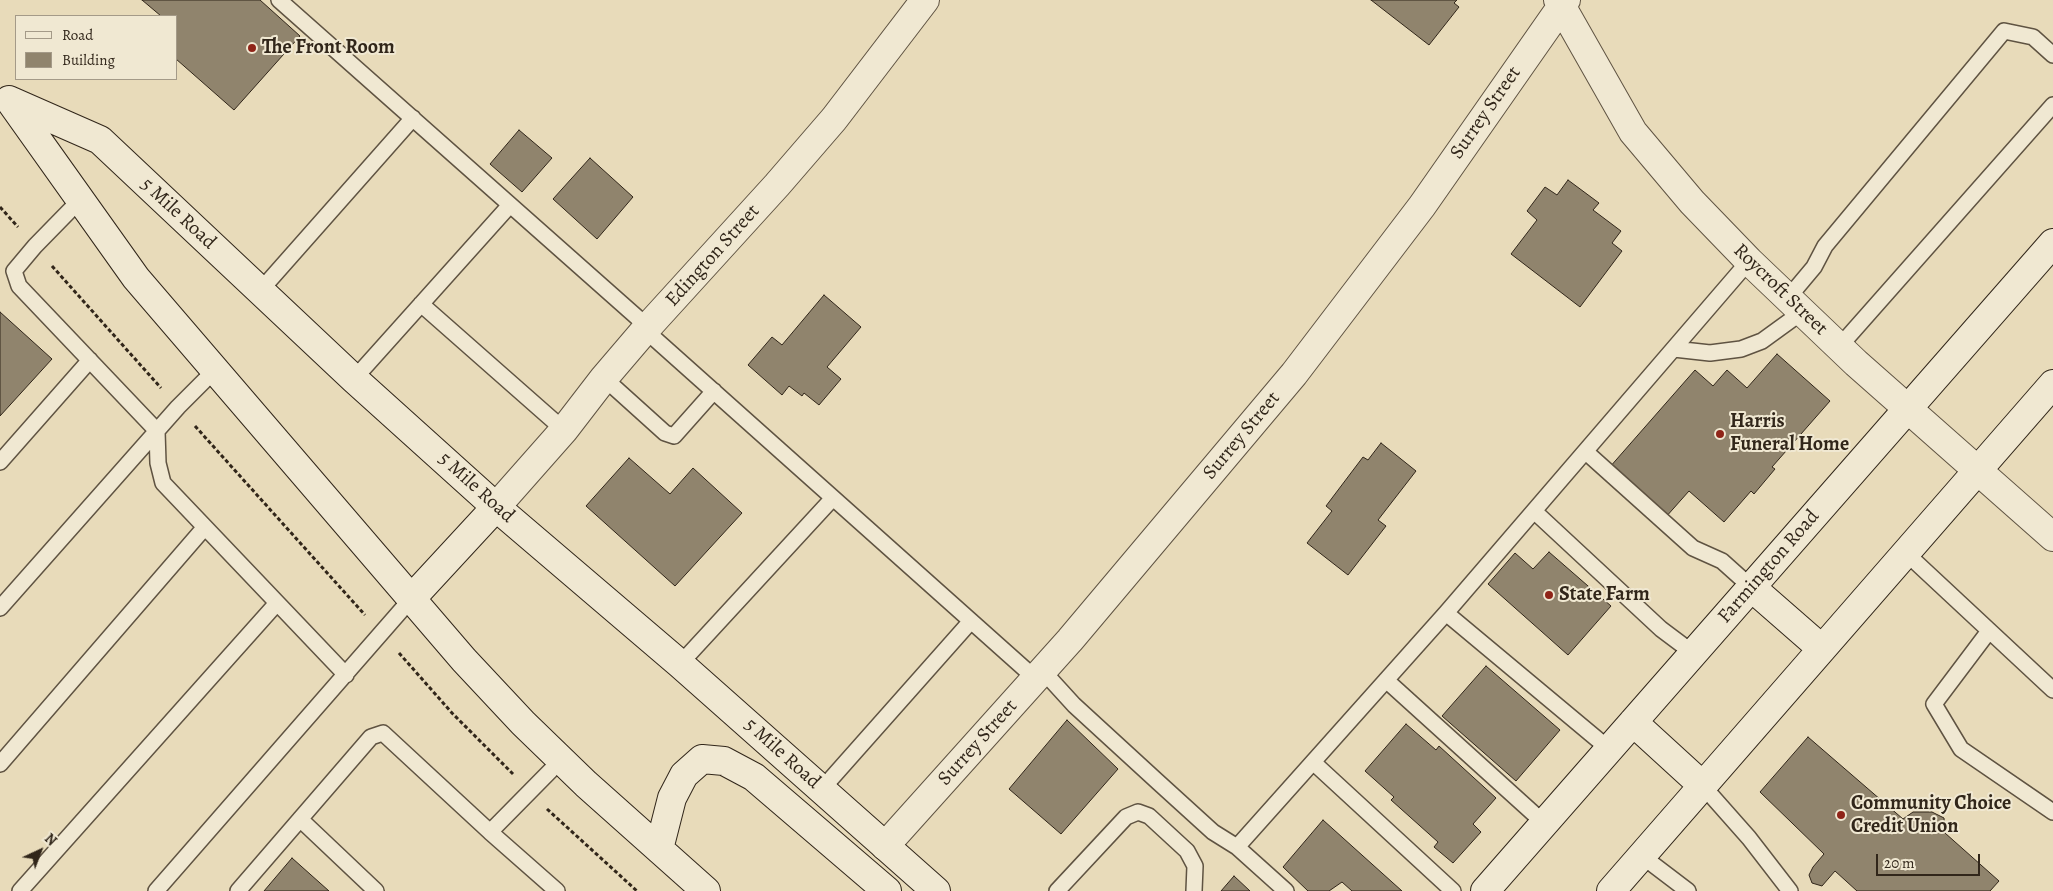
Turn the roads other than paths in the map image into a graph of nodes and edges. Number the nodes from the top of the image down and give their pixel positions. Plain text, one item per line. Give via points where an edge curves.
1 (278, 0) edge
2 (925, 0) edge
3 (1562, 2) edge
4 (2053, 56) edge
5 (5, 96) edge
6 (2053, 105) edge
7 (413, 118) junction
8 (80, 200) junction
9 (510, 205) junction
10 (2053, 244) edge
11 (1749, 261) junction
12 (260, 291) junction
13 (420, 304) junction
14 (1795, 305) junction
15 (646, 328) junction
16 (1839, 347) junction
17 (1674, 349) junction
18 (90, 360) junction
19 (215, 370) junction
20 (604, 378) junction
21 (354, 379) junction
22 (2053, 384) edge
23 (714, 391) junction
24 (1907, 408) junction
25 (564, 430) junction
26 (157, 431) junction
27 (1586, 452) junction
28 (0, 462) edge
29 (1978, 470) junction
30 (833, 498) junction
31 (496, 507) junction
32 (1534, 511) junction
33 (205, 527) junction
34 (2053, 537) edge
35 (1906, 553) junction
36 (1751, 587) junction
37 (411, 599) junction
38 (277, 603) junction
39 (0, 608) edge
40 (1446, 613) junction
41 (971, 621) junction
42 (1989, 631) junction
43 (1822, 649) junction
44 (1693, 653) junction
45 (680, 664) junction
46 (346, 675) junction
47 (1039, 675) junction
48 (1386, 680) junction
49 (2053, 690) edge
50 (1633, 722) junction
51 (1609, 749) junction
52 (561, 760) junction
53 (1314, 763) junction
54 (0, 764) edge
55 (1703, 786) junction
56 (822, 789) junction
57 (2053, 812) edge
58 (300, 819) junction
59 (1544, 823) junction
60 (490, 832) junction
61 (885, 846) junction
62 (1237, 848) junction
63 (659, 849) junction
64 (1642, 856) junction
65 (20, 891) edge
66 (156, 891) edge
67 (238, 891) edge
68 (376, 891) edge
69 (557, 891) edge
70 (706, 891) edge
71 (887, 891) edge
72 (936, 891) edge
73 (1058, 891) edge
74 (1194, 891) edge
75 (1286, 891) edge
76 (1453, 891) edge
77 (1485, 891) edge
78 (1611, 891) edge
79 (1688, 891) edge
80 (1790, 891) edge

1 - 7 lane
2 - 15 main road, Edington Street via 778,184
3 - 11 main road, Roycroft Street via 1632,132 1692,202
3 - 47 main road, Surrey Street via 1422,206 1294,374
4 - 14 lane via 2033,37 2004,31 1825,246
5 - 8 main road, 5 Mile Road
5 - 12 main road, 5 Mile Road via 100,140
6 - 16 lane
7 - 9 lane
7 - 12 lane
8 - 18 lane via 14,271 19,286
8 - 19 main road, 5 Mile Road via 136,278
9 - 13 lane
9 - 15 lane
10 - 24 main road, Farmington Road
11 - 14 main road, Roycroft Street
11 - 17 lane
12 - 21 main road, 5 Mile Road
13 - 21 lane
13 - 25 lane
14 - 16 main road, Roycroft Street
14 - 17 lane via 1762,341 1741,349 1710,353
15 - 20 main road, Edington Street
15 - 23 lane
16 - 24 main road, Roycroft Street
17 - 27 lane
18 - 26 lane
18 - 28 lane
19 - 26 lane
19 - 37 main road, 5 Mile Road
20 - 23 lane via 665,433 674,436
20 - 25 main road, Edington Street
21 - 31 main road, 5 Mile Road
22 - 29 main road
23 - 30 lane
24 - 29 main road, Roycroft Street
24 - 36 main road, Farmington Road
25 - 31 main road, Edington Street
26 - 33 lane via 158,463 163,483
26 - 39 lane
27 - 32 lane
27 - 36 lane via 1693,548 1722,561
29 - 34 main road, Roycroft Street
29 - 35 main road
30 - 41 lane
30 - 45 lane
31 - 37 main road, Edington Street
31 - 45 main road, 5 Mile Road
32 - 40 lane
32 - 44 lane via 1661,629
33 - 38 lane
33 - 54 lane
35 - 42 lane
35 - 43 main road
36 - 43 main road
36 - 44 main road, Farmington Road
37 - 46 lane
37 - 52 main road, 5 Mile Road via 464,660
38 - 46 lane
38 - 65 lane
40 - 48 lane
40 - 51 lane
41 - 47 lane
41 - 56 lane
42 - 49 lane
42 - 57 lane via 1934,704 1961,749
43 - 55 main road
44 - 50 main road, Farmington Road
45 - 56 main road, 5 Mile Road
46 - 66 lane
47 - 61 main road, Surrey Street
47 - 62 lane via 1213,832
48 - 53 lane
48 - 59 lane
50 - 51 main road, Farmington Road
50 - 55 main road
51 - 59 main road, Farmington Road
52 - 60 lane
52 - 63 main road, 5 Mile Road
53 - 62 lane
53 - 76 lane
55 - 64 main road
55 - 80 lane
56 - 61 main road, 5 Mile Road
58 - 60 lane via 370,737 383,733
58 - 67 lane
58 - 68 lane
59 - 77 main road, Farmington Road
60 - 69 lane
61 - 72 main road, 5 Mile Road
62 - 75 lane
63 - 70 main road, 5 Mile Road
63 - 71 main road via 672,798 684,775 702,760 724,761 754,777
64 - 78 main road
64 - 79 lane
73 - 74 lane via 1126,817 1138,812 1149,816 1186,851 1195,866

